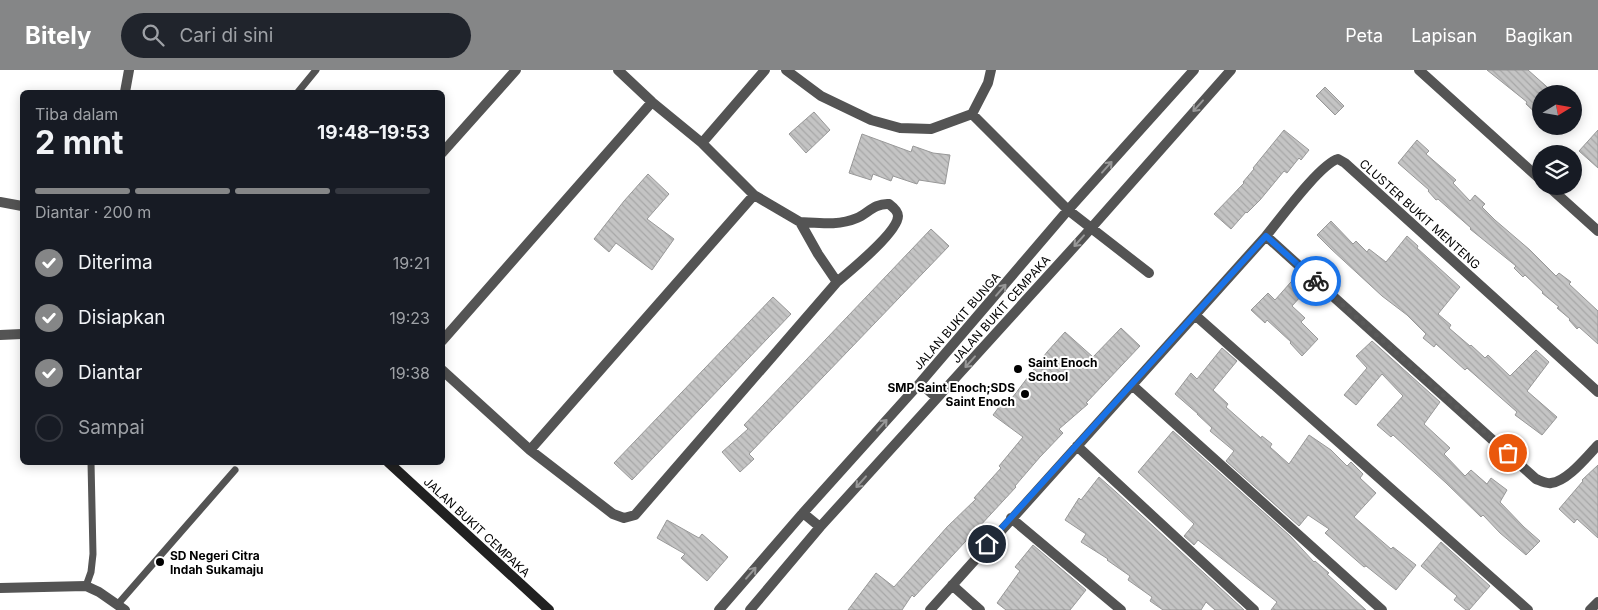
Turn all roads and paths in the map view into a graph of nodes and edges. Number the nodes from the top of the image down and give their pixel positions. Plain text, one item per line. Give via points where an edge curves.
1 (129, 70) edge
2 (316, 70) edge
3 (516, 70) edge
4 (618, 70) edge
5 (765, 70) edge
6 (786, 70) edge
7 (991, 70) edge
8 (1194, 70) edge
9 (1231, 70) edge
10 (1418, 70) edge
11 (125, 90) edge
12 (300, 90) edge
13 (652, 102) junction
14 (972, 114) junction
15 (702, 143) junction
16 (445, 150) edge
17 (1532, 172) edge
18 (754, 194) junction
19 (1558, 195) edge
20 (0, 202) edge
21 (20, 206) edge
22 (1068, 210) junction
23 (800, 222) junction
24 (1091, 228) junction
25 (1598, 231) edge
26 (1266, 236) junction
27 (1148, 273) dead end
28 (837, 282) junction
29 (1195, 315) junction
30 (20, 334) edge
31 (0, 335) edge
32 (445, 338) edge
33 (445, 373) edge
34 (920, 383) junction
35 (1132, 385) junction
36 (1598, 392) edge
37 (937, 398) junction
38 (1598, 445) edge
39 (1077, 446) junction
40 (530, 450) junction
41 (91, 465) edge
42 (391, 465) edge
43 (235, 470) dead end
44 (803, 513) junction
45 (1011, 518) junction
46 (820, 527) junction
47 (952, 585) junction
48 (86, 586) junction
49 (0, 588) edge
50 (1598, 602) edge
51 (121, 607) edge
52 (549, 610) edge
53 (719, 610) edge
54 (750, 610) edge
55 (930, 610) edge
56 (980, 610) edge
57 (1121, 610) edge
58 (1254, 610) edge
59 (1382, 610) edge
60 (1528, 610) edge
61 (1590, 610) edge

1 - 11 street
2 - 12 lane
3 - 16 street
4 - 13 street
5 - 15 street
6 - 14 street via 821,96 871,120 900,128 931,129
7 - 14 street
22 -> 8 street, JALAN BUKIT BUNGA
9 -> 24 street, JALAN BUKIT CEMPAKA
10 - 17 street
13 - 15 street
13 - 32 street
14 - 22 street
15 - 18 street
18 - 23 street
18 - 40 street
19 - 25 street
20 - 21 street
22 - 24 street
34 -> 22 street, JALAN BUKIT BUNGA
23 - 28 street
23 - 28 street via 837,223 856,218 883,203 898,213 894,227
24 - 27 street
24 -> 37 street, JALAN BUKIT CEMPAKA
26 - 29 street, CLUSTER BUKIT MENTENG
26 - 36 street, CLUSTER BUKIT MENTENG via 1309,185 1332,161 1338,159
26 - 38 street via 1536,479 1545,483 1559,481
28 - 40 street via 635,515 624,518 614,514
29 - 35 street, CLUSTER BUKIT MENTENG
29 - 60 street
30 - 31 street
33 - 40 street
34 - 37 street
44 -> 34 street, JALAN BUKIT BUNGA
35 - 39 street, CLUSTER BUKIT MENTENG
35 - 59 street
37 -> 46 street, JALAN BUKIT CEMPAKA
39 - 45 street, CLUSTER BUKIT MENTENG
39 - 58 street
41 - 48 lane via 93,554
42 - 52 street, JALAN BUKIT CEMPAKA
43 - 51 lane
44 - 46 street
53 -> 44 street, JALAN BUKIT BUNGA
45 - 47 street, CLUSTER BUKIT MENTENG
45 - 57 street
46 - 54 street, JALAN BUKIT CEMPAKA
47 - 55 street, CLUSTER BUKIT MENTENG
47 - 56 street
48 - 49 street
48 - 51 street
50 - 61 street

